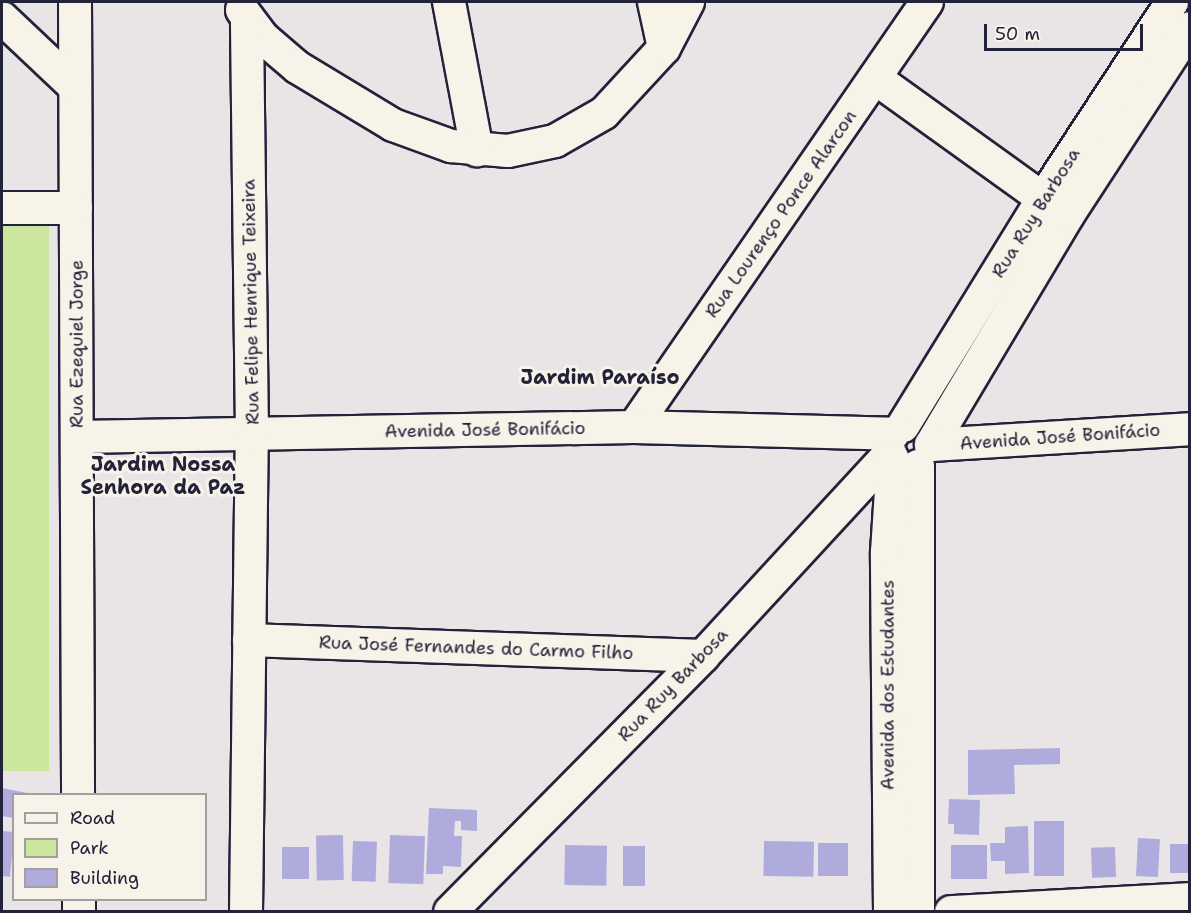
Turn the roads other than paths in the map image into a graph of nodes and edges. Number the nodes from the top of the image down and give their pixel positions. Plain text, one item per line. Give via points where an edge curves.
1 (75, 2) edge
2 (449, 2) edge
3 (654, 2) edge
4 (688, 2) edge
5 (927, 2) edge
6 (1172, 2) edge
7 (242, 9) edge
8 (2, 18) edge
9 (1190, 28) edge
10 (664, 48) junction
11 (874, 78) junction
12 (75, 87) junction
13 (477, 150) junction
14 (2, 208) edge
15 (76, 208) junction
16 (1055, 208) junction
17 (634, 427) junction
18 (1190, 429) edge
19 (252, 435) junction
20 (78, 437) junction
21 (905, 447) junction
22 (249, 640) junction
23 (704, 656) junction
24 (78, 793) edge
25 (1190, 899) edge
26 (1145, 905) edge
27 (246, 912) edge
28 (450, 912) edge
29 (890, 912) edge
30 (918, 912) edge
31 (951, 912) edge

1 - 12 street, Rua Ezequiel Jorge
2 - 13 street
3 - 10 street
4 - 10 street
5 - 11 street, Rua Lourenço Ponce Alarcon
6 - 16 street, Rua Ruy Barbosa
7 - 13 street via 280,54 354,104 430,140
7 - 19 street, Rua Felipe Henrique Teixeira
8 - 12 street
9 - 16 street, Rua Ruy Barbosa
10 - 13 street via 604,113 578,131 537,147
11 - 16 street
11 - 17 street, Rua Lourenço Ponce Alarcon
12 - 15 street, Rua Ezequiel Jorge
14 - 15 street
15 - 20 street, Rua Ezequiel Jorge
16 - 21 street, Rua Ruy Barbosa
17 - 19 street, Avenida José Bonifácio
17 - 21 street, Avenida José Bonifácio
18 - 21 street, Avenida José Bonifácio
19 - 20 street, Avenida José Bonifácio
19 - 22 street, Rua Felipe Henrique Teixeira
20 - 24 street, Rua Ezequiel Jorge
21 - 23 street, Rua Ruy Barbosa
21 - 29 street, Avenida dos Estudantes via 887,552
21 - 30 street, Avenida dos Estudantes
22 - 23 street, Rua José Fernandes do Carmo Filho
22 - 27 street, Rua Felipe Henrique Teixeira
23 - 28 street, Rua Ruy Barbosa
25 - 26 street
26 - 31 street

